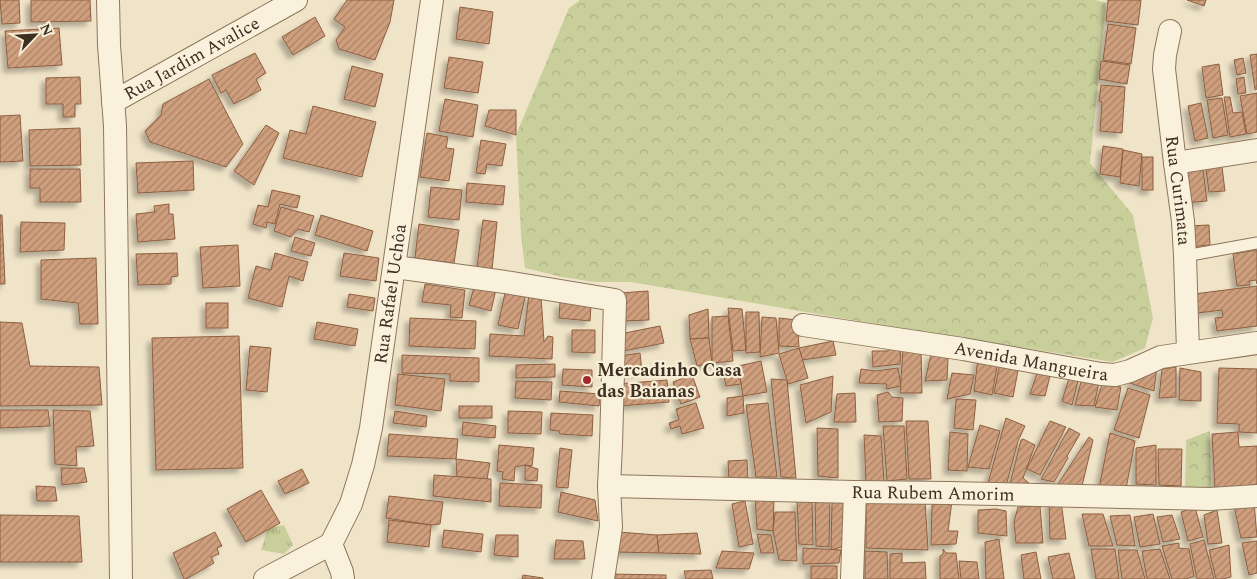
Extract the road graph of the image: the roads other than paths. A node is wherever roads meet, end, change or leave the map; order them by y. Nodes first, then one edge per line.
1 (108, 0) edge
2 (296, 0) edge
3 (432, 0) edge
4 (1170, 31) dead end
5 (113, 102) junction
6 (1257, 150) edge
7 (1175, 163) junction
8 (1257, 243) edge
9 (1185, 256) junction
10 (395, 267) junction
11 (803, 325) dead end
12 (1257, 343) edge
13 (1188, 352) junction
14 (609, 486) junction
15 (855, 492) junction
16 (1257, 496) edge
17 (331, 544) junction
18 (121, 579) edge
19 (265, 579) edge
20 (343, 579) edge
21 (603, 579) edge
22 (852, 579) edge

1 - 5 street
2 - 5 street, Rua Jardim Avalice
3 - 10 street, Rua Rafael Uchôa
4 - 7 street, Rua Curimata
5 - 18 street
6 - 7 street
7 - 9 street, Rua Curimata
8 - 9 lane
9 - 13 street, Rua Curimata
10 - 14 street
10 - 17 street, Rua Rafael Uchôa
11 - 13 street, Avenida Mangueira
12 - 13 street, Avenida Mangueira
14 - 15 street, Rua Rubem Amorim
14 - 21 street
15 - 16 street, Rua Rubem Amorim
15 - 22 street
17 - 19 street
17 - 20 street

